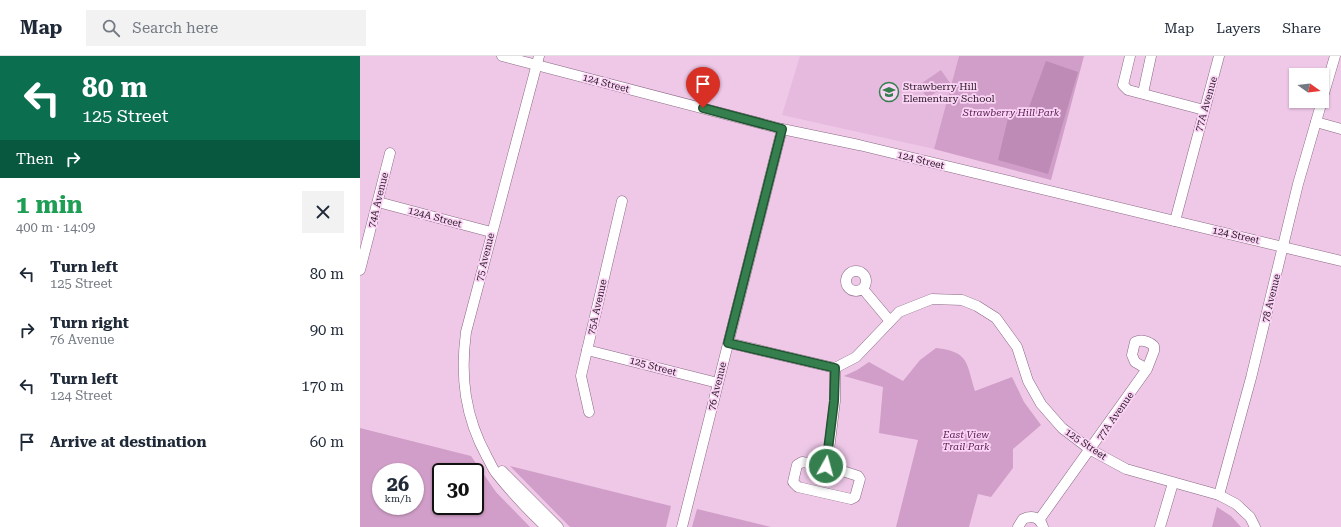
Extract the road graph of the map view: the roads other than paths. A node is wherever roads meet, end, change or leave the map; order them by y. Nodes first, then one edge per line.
1 (502, 56) edge
2 (1130, 56) edge
3 (1151, 56) edge
4 (1220, 56) edge
5 (1334, 56) edge
6 (538, 60) edge
7 (1329, 75) edge
8 (1143, 93) junction
9 (1320, 108) edge
10 (1204, 110) junction
11 (1316, 122) junction
12 (782, 129) junction
13 (1341, 129) edge
14 (390, 153) dead end
15 (378, 202) junction
16 (622, 202) dead end
17 (1175, 221) junction
18 (491, 232) junction
19 (363, 247) edge
20 (1282, 247) junction
21 (1341, 261) edge
22 (360, 270) edge
23 (863, 289) dead end
24 (889, 320) junction
25 (728, 343) junction
26 (587, 350) junction
27 (835, 368) junction
28 (1147, 369) dead end
29 (718, 384) junction
30 (589, 412) dead end
31 (1091, 450) junction
32 (488, 458) junction
33 (826, 466) junction
34 (1173, 483) junction
35 (1219, 495) junction
36 (1041, 523) edge
37 (546, 527) edge
38 (558, 527) edge
39 (682, 527) edge
40 (1018, 527) edge
41 (1160, 527) edge
42 (1255, 527) edge

1 - 6 street, 124 Street
2 - 8 street
3 - 8 street
4 - 10 street, 77A Avenue
5 - 7 street, 78 Avenue
6 - 12 street, 124 Street
6 - 18 street, 75 Avenue
8 - 10 street
9 - 11 street, 78 Avenue
10 - 17 street, 77A Avenue
11 - 13 street
11 - 20 street, 78 Avenue
12 - 17 street, 124 Street
12 - 25 street, 76 Avenue
14 - 15 street, 74A Avenue
15 - 18 street, 124A Street
15 - 19 street, 74A Avenue
16 - 26 street, 75A Avenue
17 - 20 street, 124 Street
18 - 32 street, 75 Avenue
19 - 22 street, 74A Avenue
20 - 21 street, 124 Street
20 - 35 street, 78 Avenue
23 - 24 street
24 - 27 street, 125 Street
24 - 31 street, 125 Street
25 - 27 street
25 - 29 street, 76 Avenue
26 - 29 street, 125 Street
26 - 30 street, 75A Avenue
27 - 33 street
28 - 31 street, 77A Avenue
29 - 39 street, 76 Avenue
31 - 34 street, 125 Street
31 - 36 street, 77A Avenue
32 - 37 street, 75 Avenue
32 - 38 street, 75 Avenue
33 - 33 street
34 - 35 street, 125 Street
34 - 41 street
35 - 42 street, 125 Street
36 - 40 street, 77A Avenue

